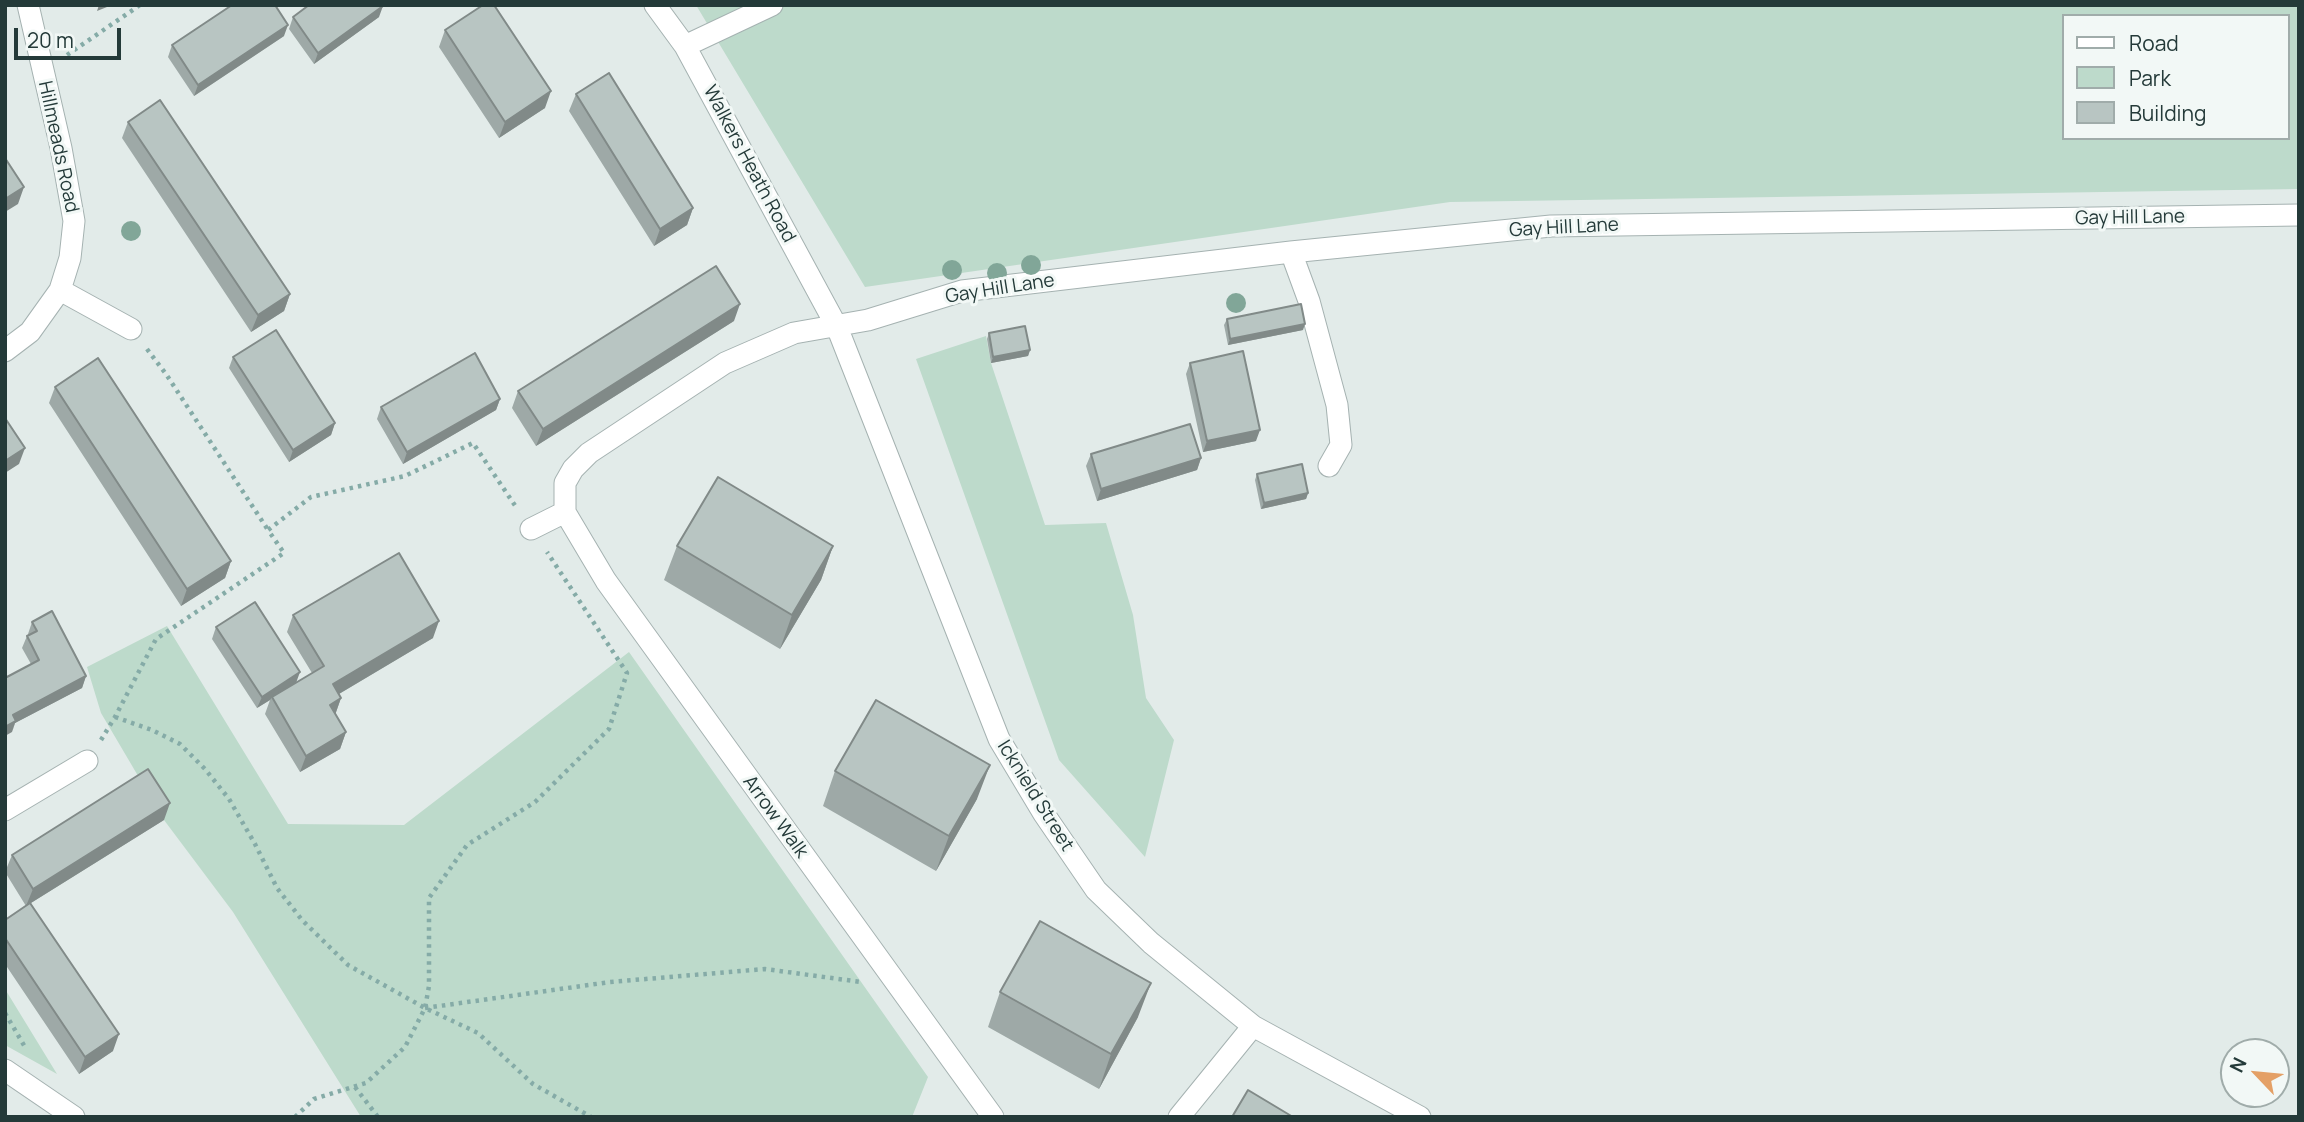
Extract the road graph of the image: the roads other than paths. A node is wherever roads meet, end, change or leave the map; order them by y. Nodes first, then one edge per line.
1 (28, 5) edge
2 (655, 5) edge
3 (772, 5) edge
4 (685, 46) junction
5 (2299, 215) edge
6 (1291, 252) junction
7 (60, 290) junction
8 (837, 327) junction
9 (131, 329) road end
10 (5, 351) edge
11 (1328, 466) dead end
12 (565, 512) junction
13 (531, 529) road end
14 (87, 761) road end
15 (5, 810) edge
16 (1252, 1026) junction
17 (5, 1070) edge
18 (74, 1117) edge
19 (993, 1117) edge
20 (1179, 1117) edge
21 (1420, 1117) edge

1 - 7 street, Hillmeads Road
2 - 4 street, Walkers Heath Road
3 - 4 street
4 - 8 street, Walkers Heath Road
5 - 6 street, Gay Hill Lane
6 - 8 street, Gay Hill Lane
6 - 11 street
7 - 9 street
7 - 10 street, Hillmeads Road
8 - 12 street
8 - 16 street, Icknield Street
12 - 13 street
12 - 19 street, Arrow Walk
14 - 15 street
16 - 20 street
16 - 21 street, Icknield Street
17 - 18 street

